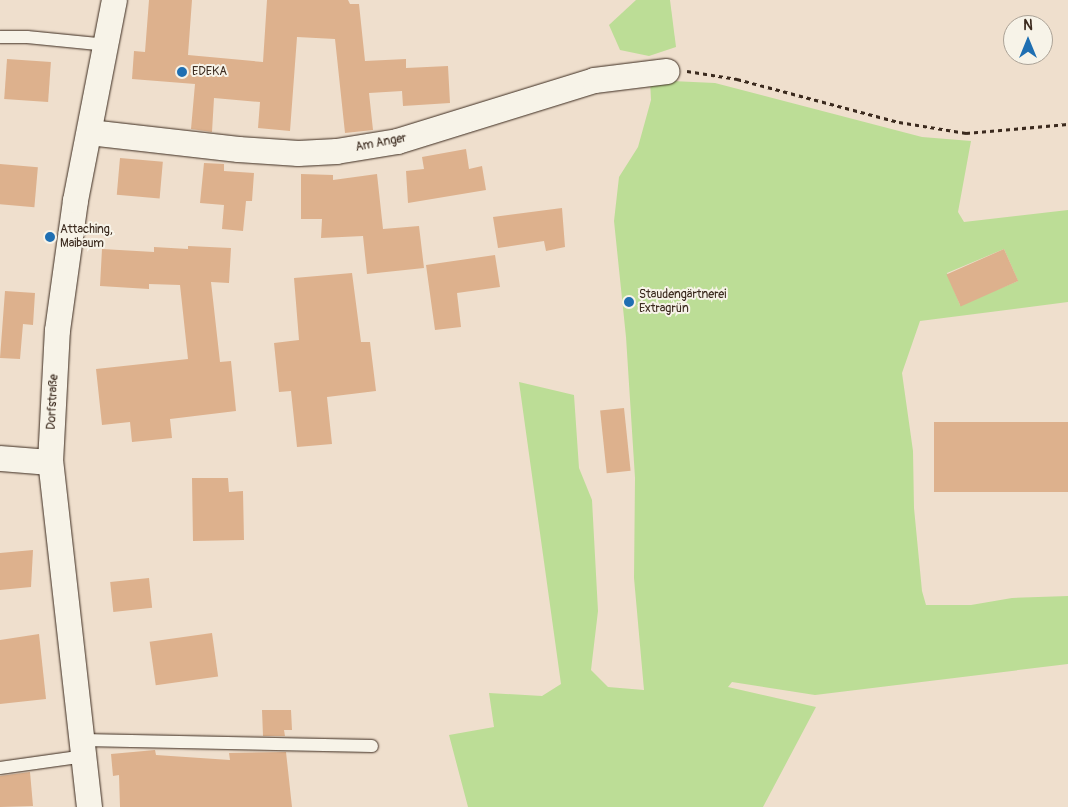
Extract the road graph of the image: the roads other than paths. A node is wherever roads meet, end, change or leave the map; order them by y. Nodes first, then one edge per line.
1 (114, 0) edge
2 (0, 37) edge
3 (108, 46) junction
4 (666, 71) road end
5 (89, 132) junction
6 (0, 458) edge
7 (50, 462) junction
8 (372, 746) dead end
9 (84, 748) junction
10 (0, 768) edge
11 (89, 807) edge

1 - 3 street, Dorfstraße
2 - 3 lane
3 - 5 street, Dorfstraße
4 - 5 street, Am Anger
5 - 7 street, Dorfstraße
6 - 7 street
7 - 9 street, Dorfstraße
8 - 9 lane
9 - 10 lane
9 - 11 street, Dorfstraße

